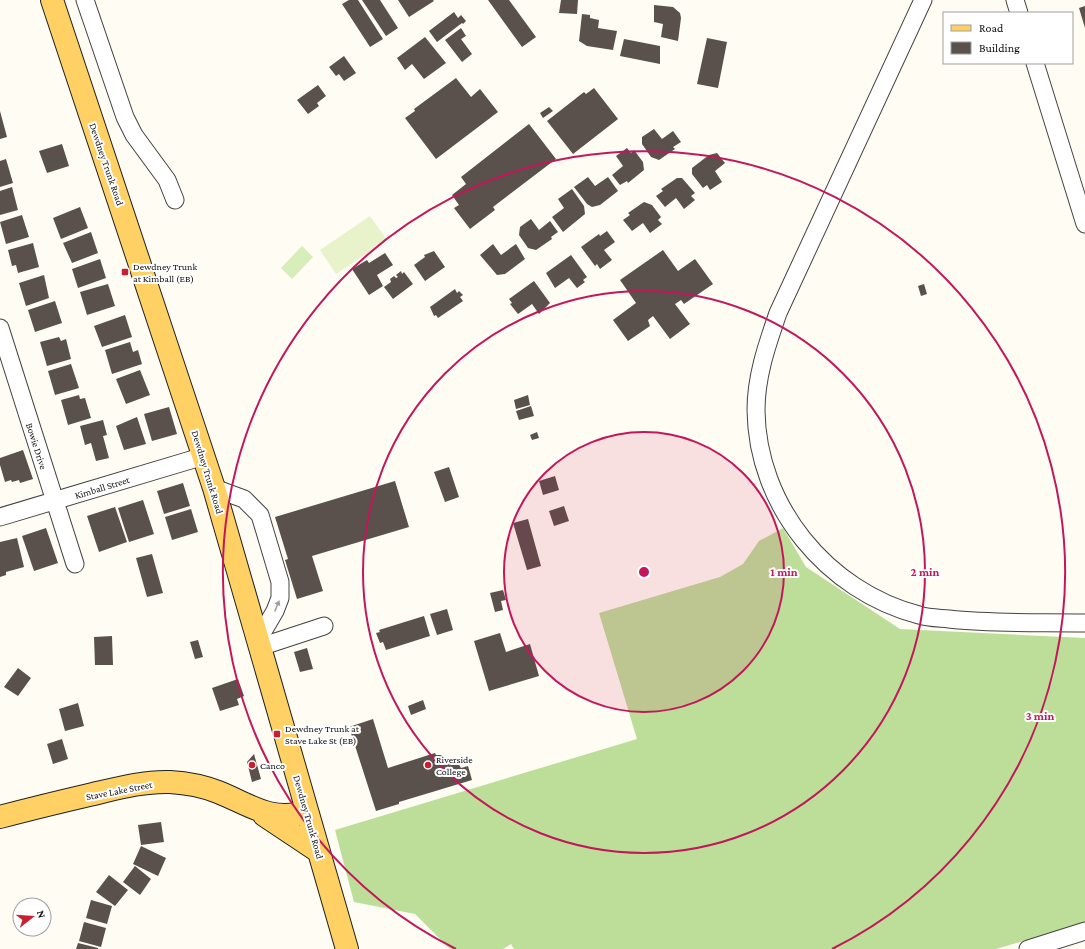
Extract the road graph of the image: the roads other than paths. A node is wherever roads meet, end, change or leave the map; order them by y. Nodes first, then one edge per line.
1 (52, 0) edge
2 (85, 0) edge
3 (924, 0) edge
4 (1015, 0) edge
5 (1019, 12) edge
6 (1035, 64) edge
7 (175, 200) dead end
8 (1085, 224) edge
9 (0, 328) edge
10 (204, 456) junction
11 (214, 488) junction
12 (55, 501) junction
13 (0, 517) edge
14 (75, 564) dead end
15 (1085, 623) edge
16 (324, 626) dead end
17 (259, 643) junction
18 (258, 811) junction
19 (307, 812) junction
20 (0, 816) edge
21 (318, 851) junction
22 (1085, 931) edge
23 (1059, 944) edge
24 (346, 949) edge
25 (1028, 949) edge

1 - 10 main road, Dewdney Trunk Road
2 - 7 street
3 - 15 street
4 - 5 street
6 - 8 street
9 - 12 street, Bowie Drive
10 - 11 main road, Dewdney Trunk Road
10 - 12 street, Kimball Street
11 - 17 main road, Dewdney Trunk Road
17 -> 11 street
12 - 13 street, Kimball Street
12 - 14 street, Bowie Drive
16 - 17 street
17 - 19 main road, Dewdney Trunk Road
18 - 19 main road, Stave Lake Street
18 - 20 main road, Stave Lake Street
18 - 21 main road
19 - 21 main road, Dewdney Trunk Road
21 - 24 main road, Dewdney Trunk Road
22 - 23 street
23 - 25 street

